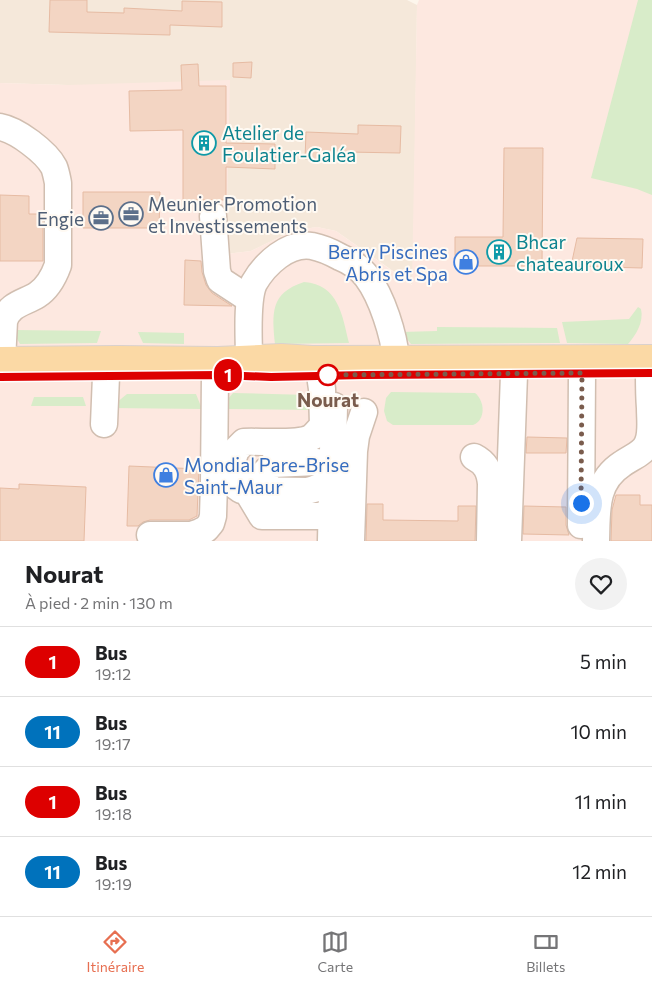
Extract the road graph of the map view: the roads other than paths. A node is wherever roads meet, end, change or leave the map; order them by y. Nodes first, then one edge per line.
1 (0, 127) edge
2 (213, 216) dead end
3 (249, 299) junction
4 (2, 317) edge
5 (249, 359) junction
6 (396, 360) junction
7 (651, 361) edge
8 (1, 366) edge
9 (582, 373) junction
10 (514, 374) junction
11 (215, 375) junction
12 (327, 375) junction
13 (106, 376) junction
14 (364, 412) dead end
15 (104, 424) dead end
16 (474, 457) dead end
17 (307, 462) junction
18 (275, 500) junction
19 (333, 508) junction
20 (150, 535) dead end
21 (331, 541) edge
22 (351, 541) edge
23 (490, 541) edge
24 (508, 541) edge
25 (581, 541) edge
26 (596, 541) edge

1 - 4 lane
2 - 3 lane
3 - 5 lane
3 - 6 lane
4 - 8 lane
5 - 6 main road
5 - 8 main road
6 - 7 main road
7 - 9 main road
7 - 26 lane
8 - 13 main road
9 - 10 main road
9 - 25 lane
10 - 12 main road
10 - 24 lane
11 - 12 main road
11 - 13 main road
11 - 20 lane
12 - 17 lane
12 - 18 lane
13 - 15 lane
14 - 22 lane
16 - 23 lane
17 - 18 lane
17 - 18 lane
17 - 19 lane
18 - 19 lane
19 - 21 lane

